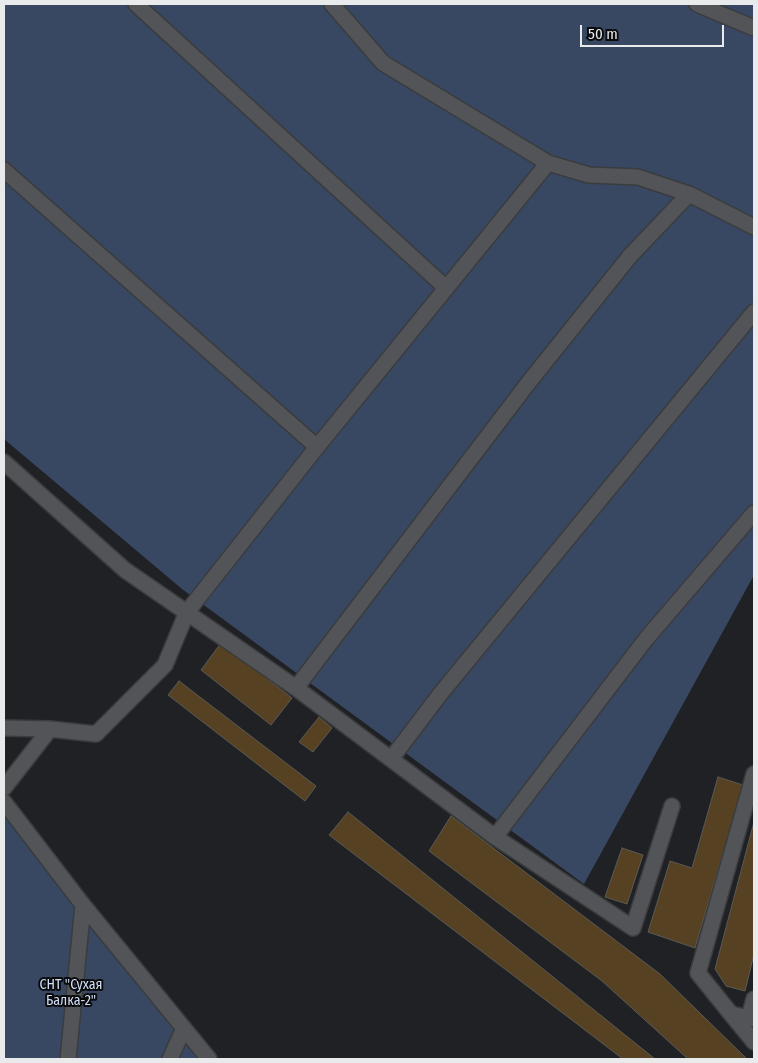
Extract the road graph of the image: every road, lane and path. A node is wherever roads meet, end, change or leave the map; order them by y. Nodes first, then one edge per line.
1 (136, 4) edge
2 (332, 4) edge
3 (697, 4) edge
4 (754, 28) edge
5 (548, 163) junction
6 (4, 170) edge
7 (689, 194) junction
8 (754, 227) edge
9 (446, 288) junction
10 (754, 312) edge
11 (317, 447) junction
12 (4, 462) edge
13 (754, 513) edge
14 (187, 612) junction
15 (296, 688) junction
16 (4, 728) edge
17 (50, 729) junction
18 (391, 759) junction
19 (754, 774) edge
20 (4, 788) edge
21 (4, 802) edge
22 (672, 806) dead end
23 (495, 836) junction
24 (83, 905) junction
25 (754, 999) edge
26 (731, 1014) junction
27 (752, 1018) edge
28 (184, 1028) junction
29 (754, 1042) edge
30 (68, 1059) edge
31 (170, 1059) edge
32 (209, 1059) edge

1 - 9 lane
2 - 5 lane
3 - 4 lane
5 - 7 lane
5 - 9 lane
6 - 11 lane
7 - 8 lane
7 - 15 lane
9 - 11 lane
10 - 18 lane
11 - 14 lane
12 - 14 lane
13 - 23 lane
14 - 15 lane
14 - 17 lane
15 - 18 lane
16 - 17 lane
17 - 20 lane
18 - 23 lane
19 - 26 lane
21 - 24 lane
22 - 23 lane
24 - 28 lane
24 - 30 lane
25 - 27 lane
26 - 27 lane
26 - 29 lane
28 - 31 lane
28 - 32 lane

